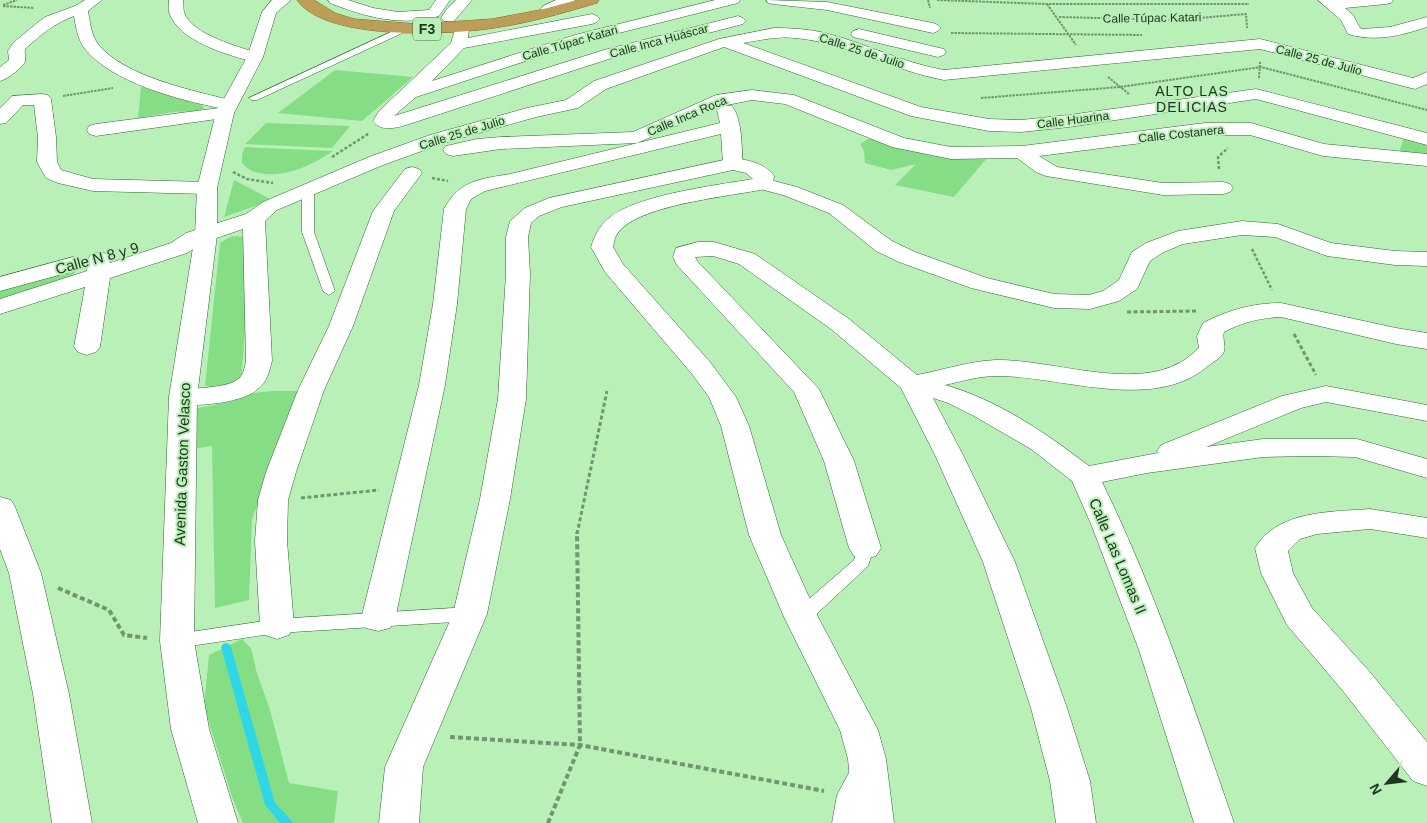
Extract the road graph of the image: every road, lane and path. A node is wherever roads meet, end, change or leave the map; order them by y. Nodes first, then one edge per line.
1 (16, 0) edge
2 (95, 0) edge
3 (176, 0) edge
4 (304, 0) edge
5 (335, 0) edge
6 (446, 0) edge
7 (465, 0) edge
8 (568, 0) edge
9 (592, 0) edge
10 (733, 0) edge
11 (773, 0) edge
12 (937, 0) edge
13 (1386, 0) edge
14 (280, 1) edge
15 (1329, 2) edge
16 (1249, 4) dead end
17 (3, 6) dead end
18 (651, 6) dead end
19 (80, 9) junction
20 (553, 11) junction
21 (1059, 17) dead end
22 (1427, 22) edge
23 (406, 28) junction
24 (456, 30) junction
25 (939, 31) joint
26 (1148, 36) dead end
27 (725, 42) junction
28 (1260, 44) junction
29 (938, 52) dead end
30 (255, 57) junction
31 (0, 76) edge
32 (1427, 77) edge
33 (152, 83) junction
34 (410, 93) junction
35 (1256, 94) junction
36 (254, 98) dead end
37 (42, 99) junction
38 (722, 99) junction
39 (226, 109) junction
40 (0, 118) edge
41 (989, 125) junction
42 (730, 126) junction
43 (96, 130) dead end
44 (880, 134) junction
45 (1427, 139) edge
46 (1022, 152) junction
47 (434, 154) dead end
48 (1427, 160) edge
49 (733, 164) junction
50 (412, 173) dead end
51 (210, 175) junction
52 (763, 184) junction
53 (308, 188) junction
54 (1223, 188) dead end
55 (254, 219) junction
56 (1242, 228) junction
57 (200, 236) junction
58 (1427, 259) edge
59 (99, 266) junction
60 (0, 284) edge
61 (330, 292) dead end
62 (0, 307) edge
63 (1281, 310) junction
64 (1121, 312) dead end
65 (1230, 318) junction
66 (1427, 341) edge
67 (87, 346) dead end
68 (912, 384) junction
69 (607, 391) dead end
70 (1326, 394) junction
71 (183, 398) junction
72 (1427, 413) edge
73 (1147, 464) junction
74 (1427, 469) edge
75 (1084, 476) junction
76 (409, 488) junction
77 (273, 500) junction
78 (0, 508) edge
79 (1427, 528) edge
80 (865, 548) joint
81 (25, 573) junction
82 (470, 614) junction
83 (801, 617) junction
84 (378, 619) junction
85 (277, 626) junction
86 (177, 641) junction
87 (417, 735) junction
88 (580, 745) junction
89 (867, 759) junction
90 (1427, 770) edge
91 (848, 795) junction
92 (72, 823) edge
93 (218, 823) edge
94 (400, 823) edge
95 (548, 823) edge
96 (843, 823) edge
97 (874, 823) edge
98 (1076, 823) edge
99 (1214, 823) edge

1 - 17 path
2 - 19 street
3 - 30 street
4 - 23 highway, F3
5 - 6 street
7 - 24 street
8 - 20 street
9 - 20 highway, F3
10 - 34 street, Calle Túpac Katari
11 - 25 street
12 - 16 path
13 - 15 street
14 - 30 street, Avenida Gaston Velasco
15 - 22 street
18 - 24 street
19 - 31 street
19 - 33 street
20 - 24 highway, F3
21 - 28 path, Calle Túpac Katari
23 - 24 highway, F3
23 - 36 lane
24 - 34 street
25 - 26 path
27 - 28 street, Calle 25 de Julio
27 - 41 street, Calle Huarina
27 - 53 street, Calle 25 de Julio
28 - 32 street, Calle 25 de Julio
28 - 35 path
29 - 34 street, Calle Inca Huáscar
30 - 39 street, Avenida Gaston Velasco
33 - 37 path
33 - 39 street
35 - 41 street, Calle Huarina
35 - 45 street, Calle Huarina
37 - 40 street
37 - 51 street
38 - 42 street
38 - 44 street, Calle Inca Roca
38 - 47 street, Calle Inca Roca
39 - 43 street
39 - 51 street, Avenida Gaston Velasco
41 - 44 street
42 - 49 street
42 - 76 street
44 - 46 street, Calle Inca Roca
46 - 48 street, Calle Costanera
46 - 54 street
49 - 52 street
49 - 82 street
50 - 77 street
51 - 53 path
51 - 57 street, Avenida Gaston Velasco
52 - 56 street
52 - 83 street
53 - 55 street, Calle 25 de Julio
53 - 61 lane
55 - 57 street, Calle 25 de Julio
55 - 71 street
56 - 58 street
56 - 63 path
57 - 59 street, Calle 25 de Julio
57 - 71 street, Avenida Gaston Velasco
59 - 60 street, Calle N 8 y 9
59 - 62 street
59 - 67 street
63 - 65 street
63 - 66 street
63 - 70 path
64 - 65 path
65 - 68 street
68 - 75 street, Calle Las Lomas II
68 - 80 street
68 - 98 street
69 - 88 path
70 - 72 street
70 - 73 street
71 - 86 street, Avenida Gaston Velasco
73 - 74 street
73 - 75 street
75 - 99 street, Calle Las Lomas II
76 - 77 path
76 - 84 street
77 - 85 street
78 - 81 street
79 - 90 street
80 - 83 lane
81 - 86 path
81 - 92 street
82 - 84 lane
82 - 87 street
83 - 89 street
84 - 85 lane
85 - 86 lane
86 - 93 street, Avenida Gaston Velasco
87 - 88 path
87 - 94 street
88 - 91 path
88 - 95 path
89 - 91 lane
89 - 97 street
91 - 96 lane

